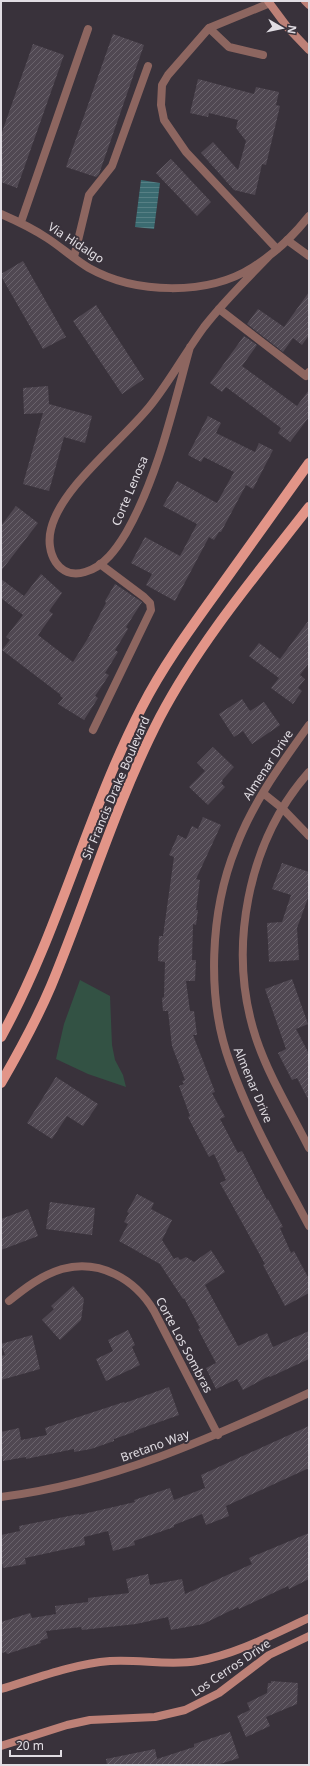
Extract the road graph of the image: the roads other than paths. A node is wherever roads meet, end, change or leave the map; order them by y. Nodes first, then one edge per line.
1 (306, 1) edge
2 (269, 2) edge
3 (309, 5) edge
4 (209, 28) junction
5 (88, 30) dead end
6 (309, 50) edge
7 (263, 55) dead end
8 (148, 66) dead end
9 (1, 214) edge
10 (309, 216) edge
11 (21, 222) junction
12 (287, 240) junction
13 (277, 248) junction
14 (270, 254) junction
15 (309, 256) edge
16 (74, 257) junction
17 (219, 309) junction
18 (190, 346) junction
19 (309, 372) edge
20 (309, 463) edge
21 (309, 507) edge
22 (100, 564) junction
23 (309, 725) edge
24 (93, 730) dead end
25 (309, 772) edge
26 (263, 793) junction
27 (283, 809) junction
28 (309, 836) edge
29 (1, 1037) edge
30 (1, 1082) edge
31 (309, 1148) edge
32 (309, 1226) edge
33 (10, 1301) dead end
34 (309, 1393) edge
35 (218, 1434) junction
36 (1, 1497) edge
37 (309, 1618) edge
38 (309, 1636) edge
39 (1, 1689) edge
40 (1, 1746) edge

1 - 3 street
2 - 4 street
2 - 6 street
4 - 7 street
4 - 13 street
5 - 11 street
8 - 16 street
9 - 11 street, Via Hidalgo
10 - 12 street, Via Hidalgo
11 - 16 street, Via Hidalgo
12 - 13 street, Via Hidalgo
12 - 15 street
13 - 14 street, Via Hidalgo
14 - 16 street, Via Hidalgo
14 - 17 street, Corte Lenosa
17 - 18 street, Corte Lenosa
17 - 19 street
18 - 22 street, Corte Lenosa
18 - 22 street, Corte Lenosa
20 - 29 main road, Sir Francis Drake Boulevard
21 - 30 main road, Sir Francis Drake Boulevard
22 - 24 street
23 - 26 street, Almenar Drive
25 - 27 street, Almenar Drive
26 - 27 street
26 - 32 street, Almenar Drive
27 - 28 street
27 - 31 street, Almenar Drive
33 - 35 street, Corte Los Sombras
34 - 35 street, Bretano Way
35 - 36 street, Bretano Way
37 - 39 street, Los Cerros Drive
38 - 40 street, Los Cerros Drive

